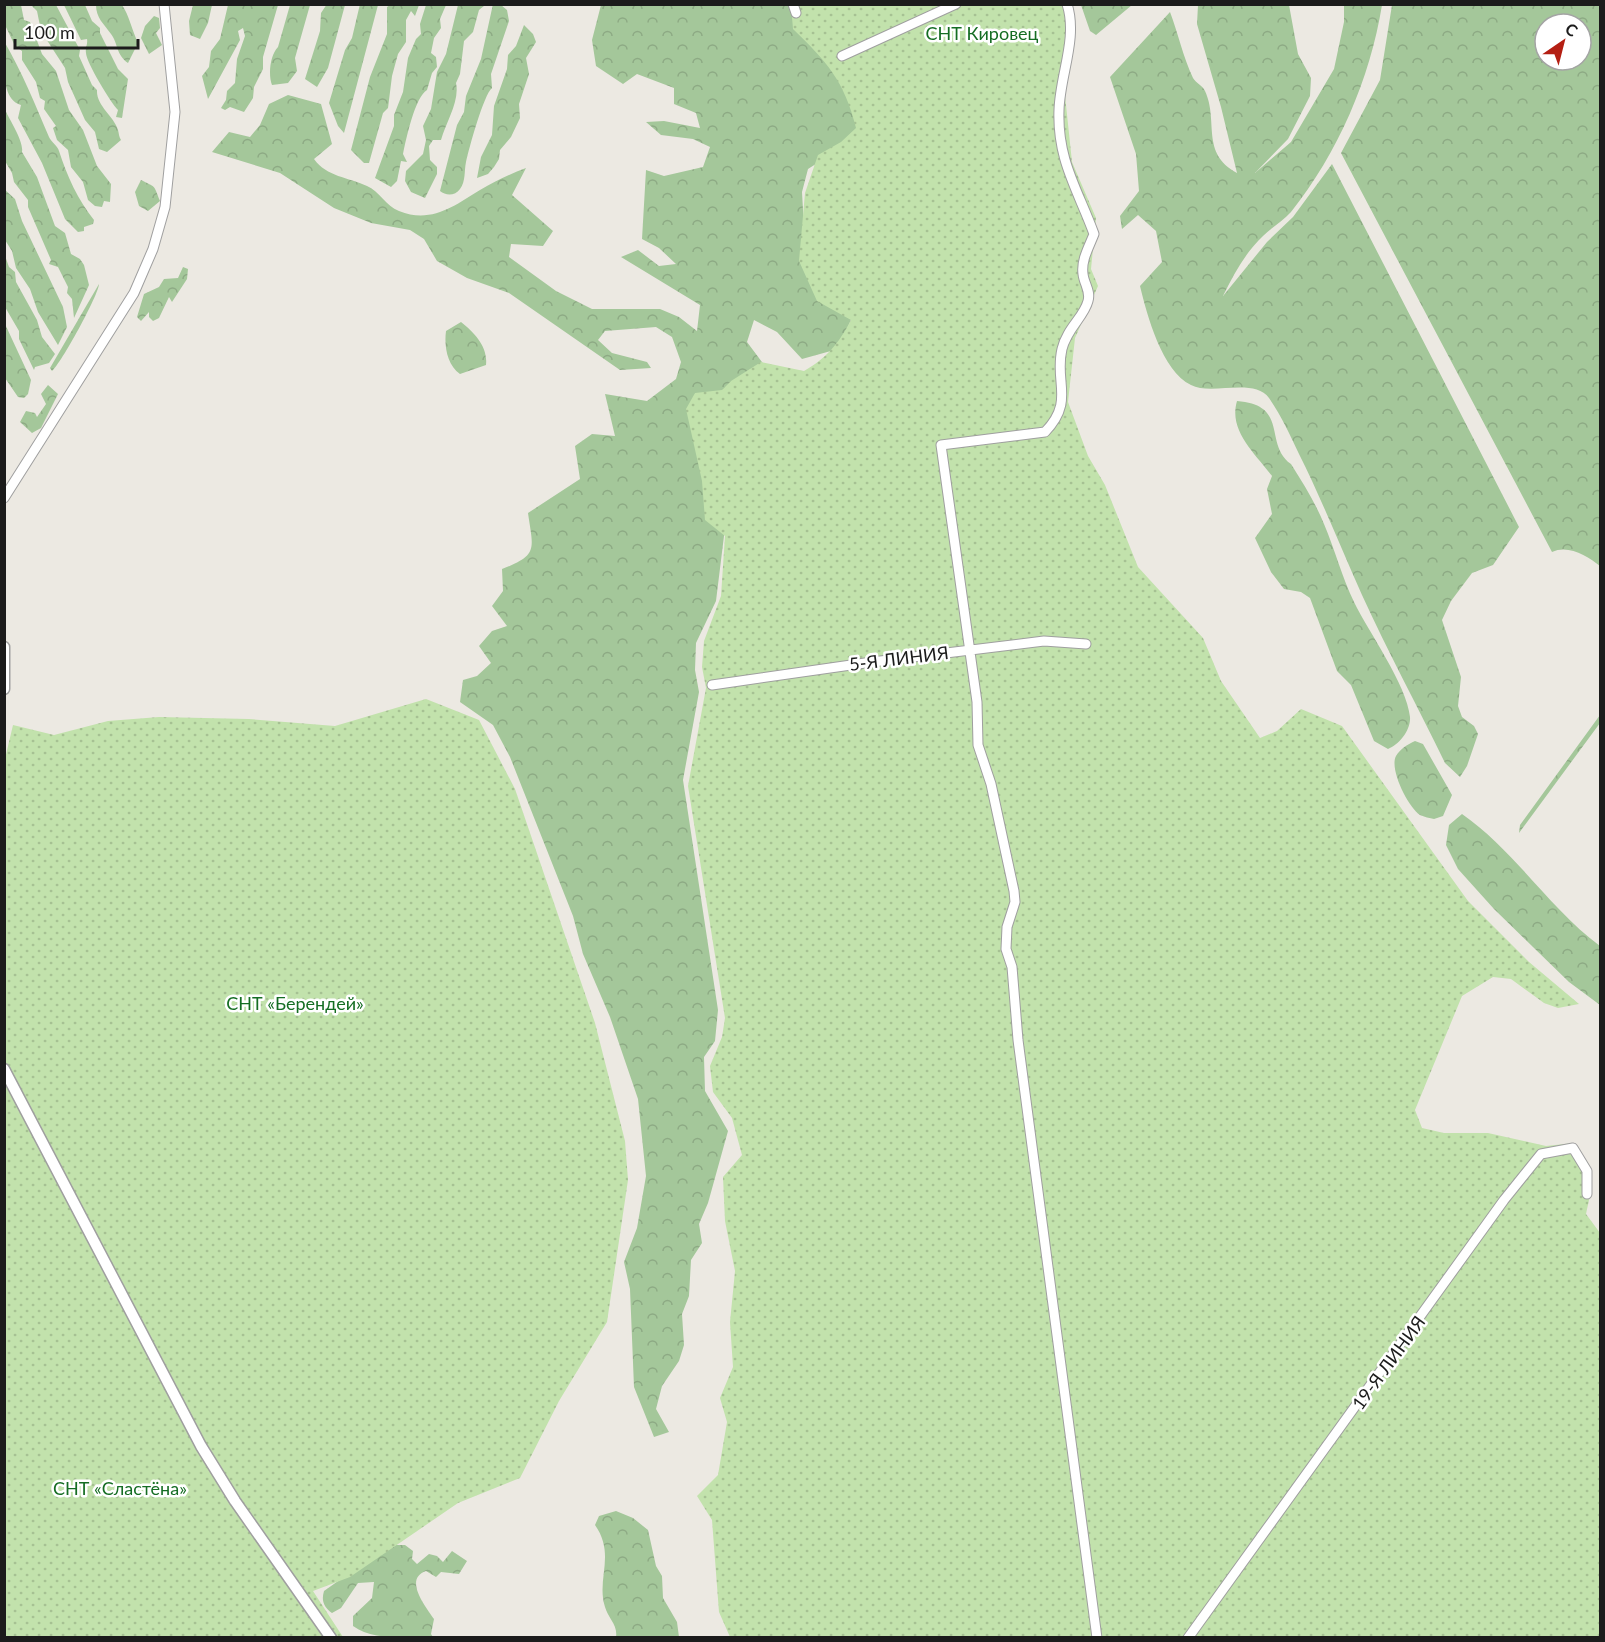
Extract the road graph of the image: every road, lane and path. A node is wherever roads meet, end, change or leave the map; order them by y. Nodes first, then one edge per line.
1 (164, 4) edge
2 (956, 4) edge
3 (1067, 4) edge
4 (842, 56) dead end
5 (4, 498) edge
6 (1086, 644) dead end
7 (4, 647) edge
8 (968, 651) junction
9 (712, 686) dead end
10 (4, 689) edge
11 (4, 1069) edge
12 (1587, 1194) dead end
13 (331, 1638) edge
14 (1097, 1638) edge
15 (1188, 1638) edge

1 - 5 street
2 - 4 street
3 - 8 street
6 - 8 street, 5-Я ЛИНИЯ
7 - 10 street
8 - 9 street, 5-Я ЛИНИЯ
8 - 14 street
11 - 13 street
12 - 15 street, 19-Я ЛИНИЯ

